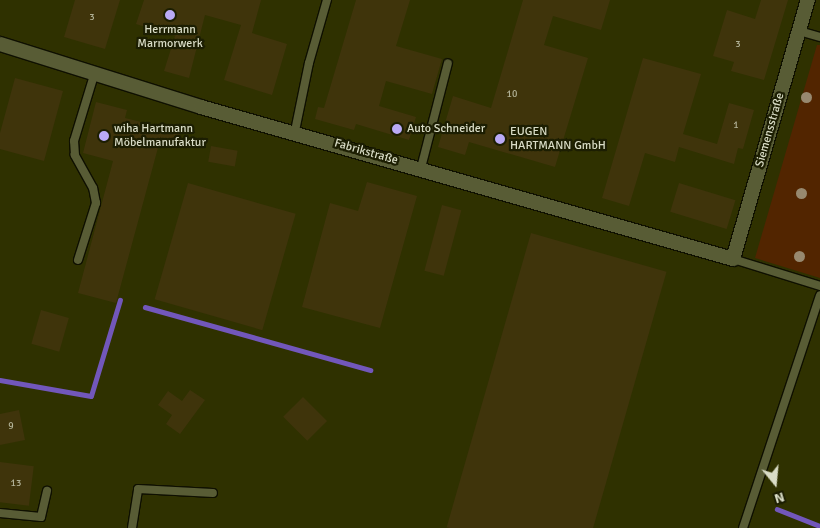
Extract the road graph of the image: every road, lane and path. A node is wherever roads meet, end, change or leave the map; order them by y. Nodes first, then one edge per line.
1 (327, 0) edge
2 (808, 0) edge
3 (799, 31) junction
4 (820, 37) edge
5 (0, 44) edge
6 (448, 63) dead end
7 (95, 72) junction
8 (295, 131) junction
9 (421, 168) junction
10 (733, 259) junction
11 (78, 260) dead end
12 (820, 286) edge
13 (820, 295) edge
14 (47, 491) dead end
15 (213, 493) dead end
16 (0, 513) edge
17 (132, 528) edge
18 (743, 528) edge

1 - 8 lane
2 - 3 street, Siemensstraße
3 - 4 lane
3 - 10 street, Siemensstraße
5 - 7 street, Fabrikstraße
6 - 9 lane
7 - 8 street, Fabrikstraße
7 - 11 lane
8 - 9 street, Fabrikstraße
9 - 10 street, Fabrikstraße
10 - 12 lane
13 - 18 lane
14 - 16 lane
15 - 17 lane

